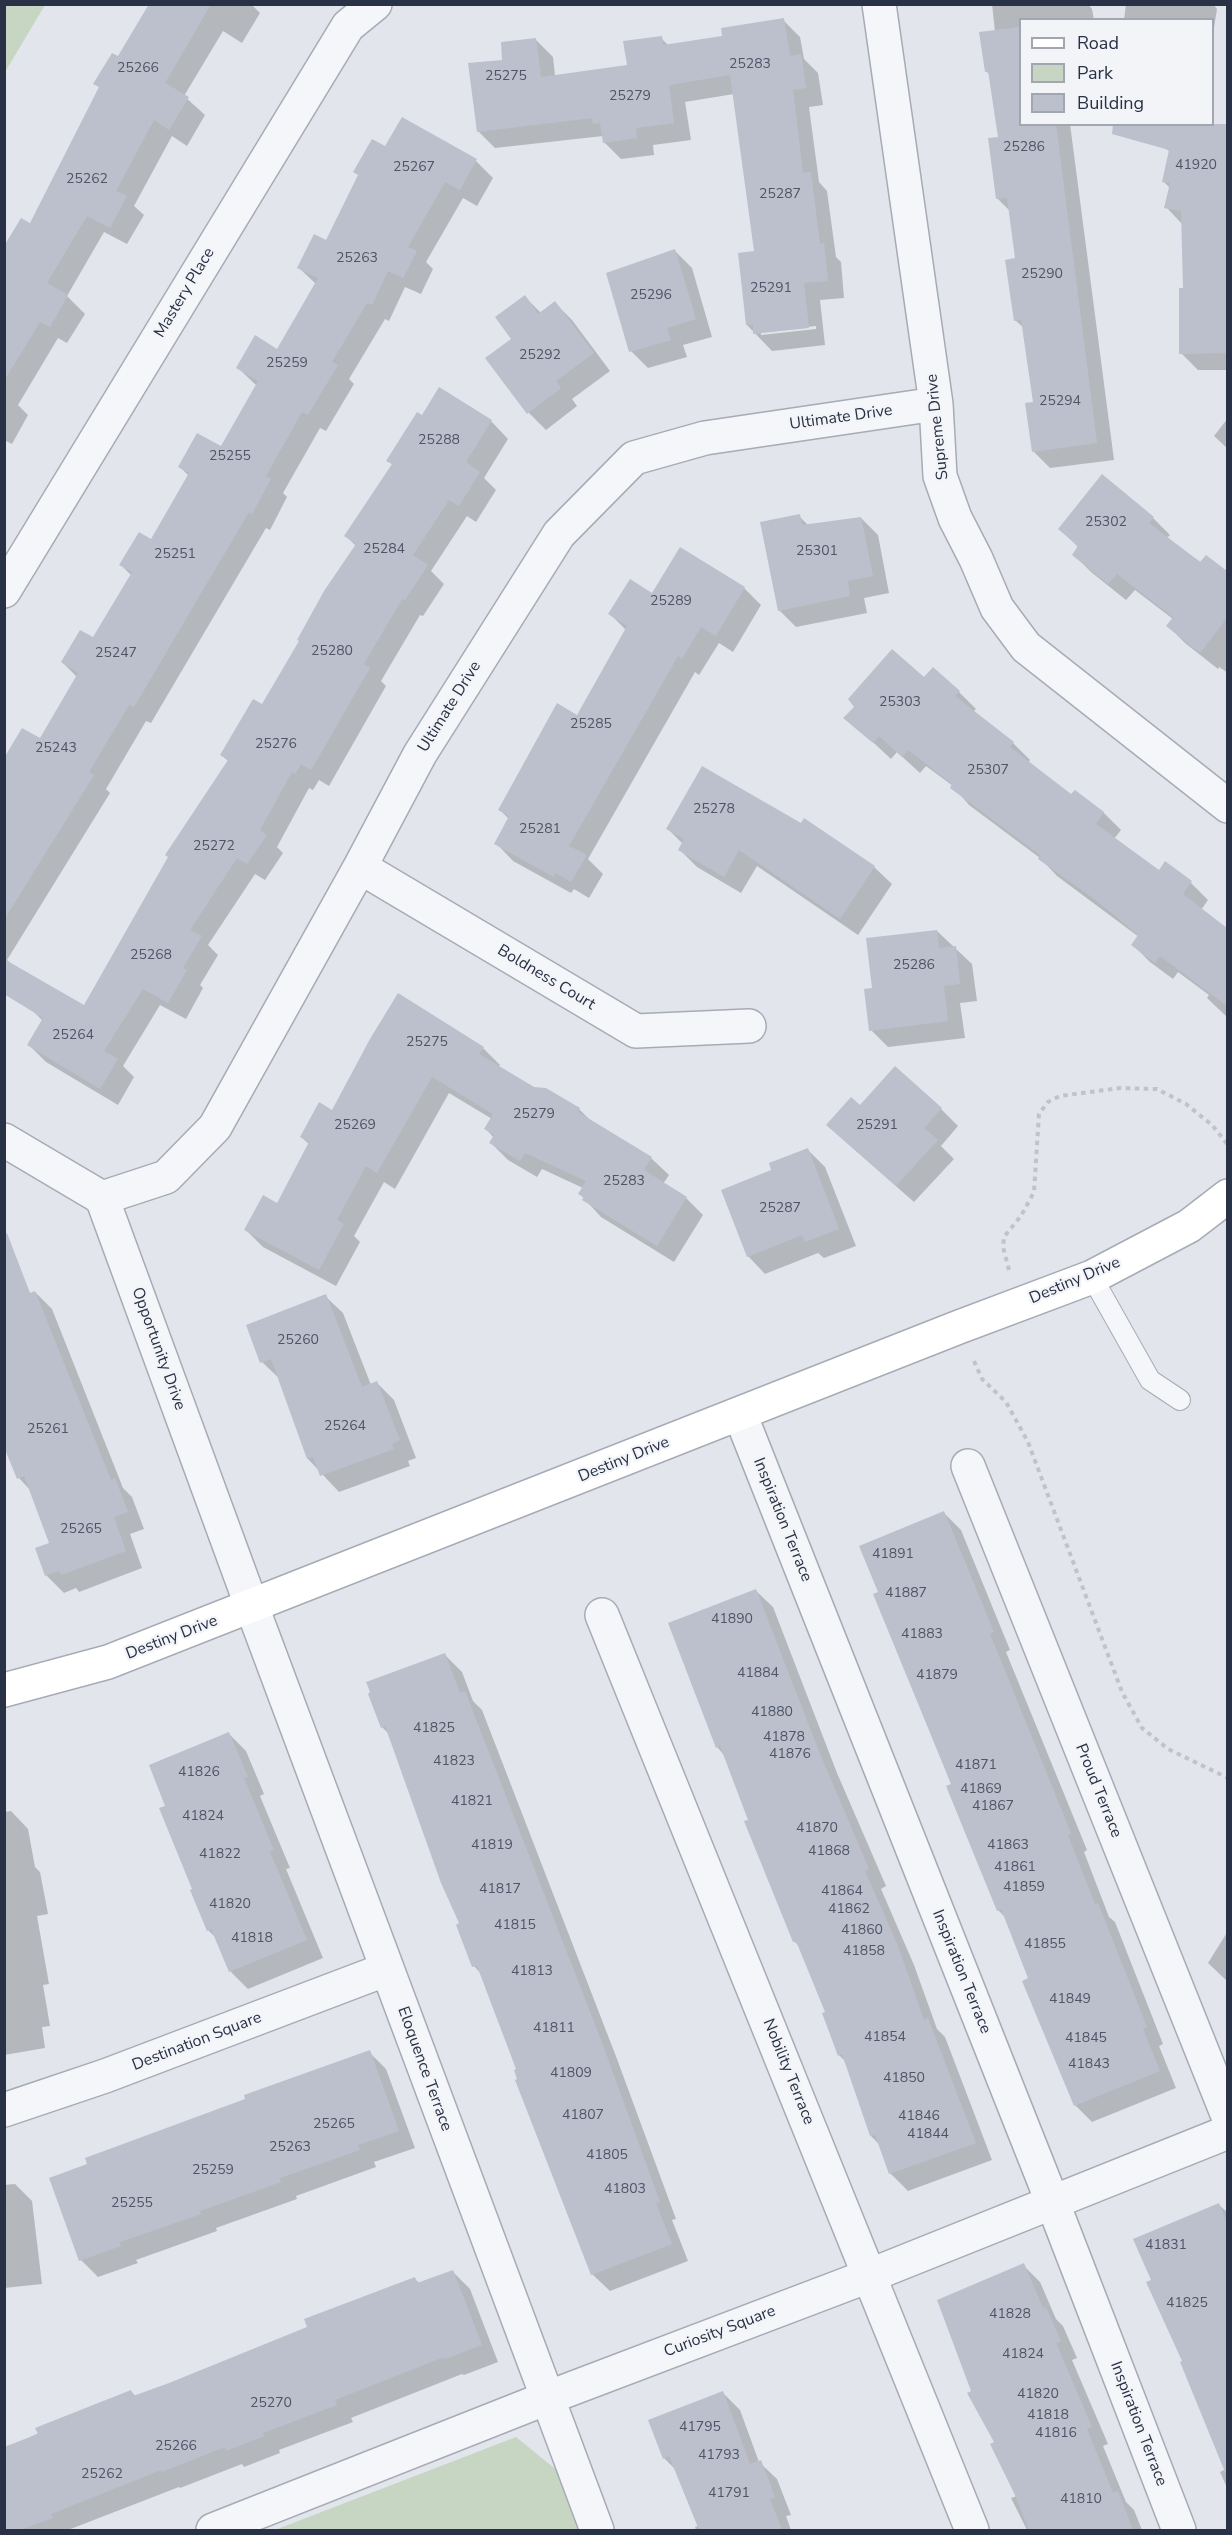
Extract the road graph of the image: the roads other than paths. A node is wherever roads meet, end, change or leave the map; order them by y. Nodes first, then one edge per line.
1 (375, 4) edge
2 (879, 4) edge
3 (936, 404) junction
4 (4, 591) edge
5 (1227, 806) edge
6 (360, 867) junction
7 (748, 1026) dead end
8 (4, 1140) edge
9 (1227, 1196) edge
10 (102, 1198) junction
11 (1092, 1277) junction
12 (1180, 1400) dead end
13 (740, 1414) junction
14 (968, 1466) dead end
15 (252, 1607) junction
16 (602, 1615) dead end
17 (4, 1690) edge
18 (387, 1969) junction
19 (4, 2110) edge
20 (1227, 2116) edge
21 (1227, 2132) edge
22 (1052, 2201) junction
23 (871, 2275) junction
24 (547, 2397) junction
25 (213, 2530) edge
26 (597, 2530) edge
27 (972, 2530) edge
28 (1179, 2530) edge

1 - 4 street, Mastery Place
2 - 3 street, Supreme Drive
3 - 5 street, Supreme Drive
3 - 6 street, Ultimate Drive
6 - 7 street, Boldness Court
6 - 10 street, Ultimate Drive
8 - 10 street
9 - 11 street, Destiny Drive
10 - 15 street, Opportunity Drive
11 - 12 lane
11 - 13 street, Destiny Drive
13 - 15 street, Destiny Drive
13 - 22 street, Inspiration Terrace
14 - 20 street, Proud Terrace
15 - 17 street, Destiny Drive
15 - 18 street, Eloquence Terrace
16 - 23 street, Nobility Terrace
18 - 19 street, Destination Square
18 - 24 street, Eloquence Terrace
21 - 22 street, Curiosity Square
22 - 23 street, Curiosity Square
22 - 28 street, Inspiration Terrace
23 - 24 street, Curiosity Square
23 - 27 street, Nobility Terrace
24 - 25 street, Curiosity Square
24 - 26 street, Eloquence Terrace

